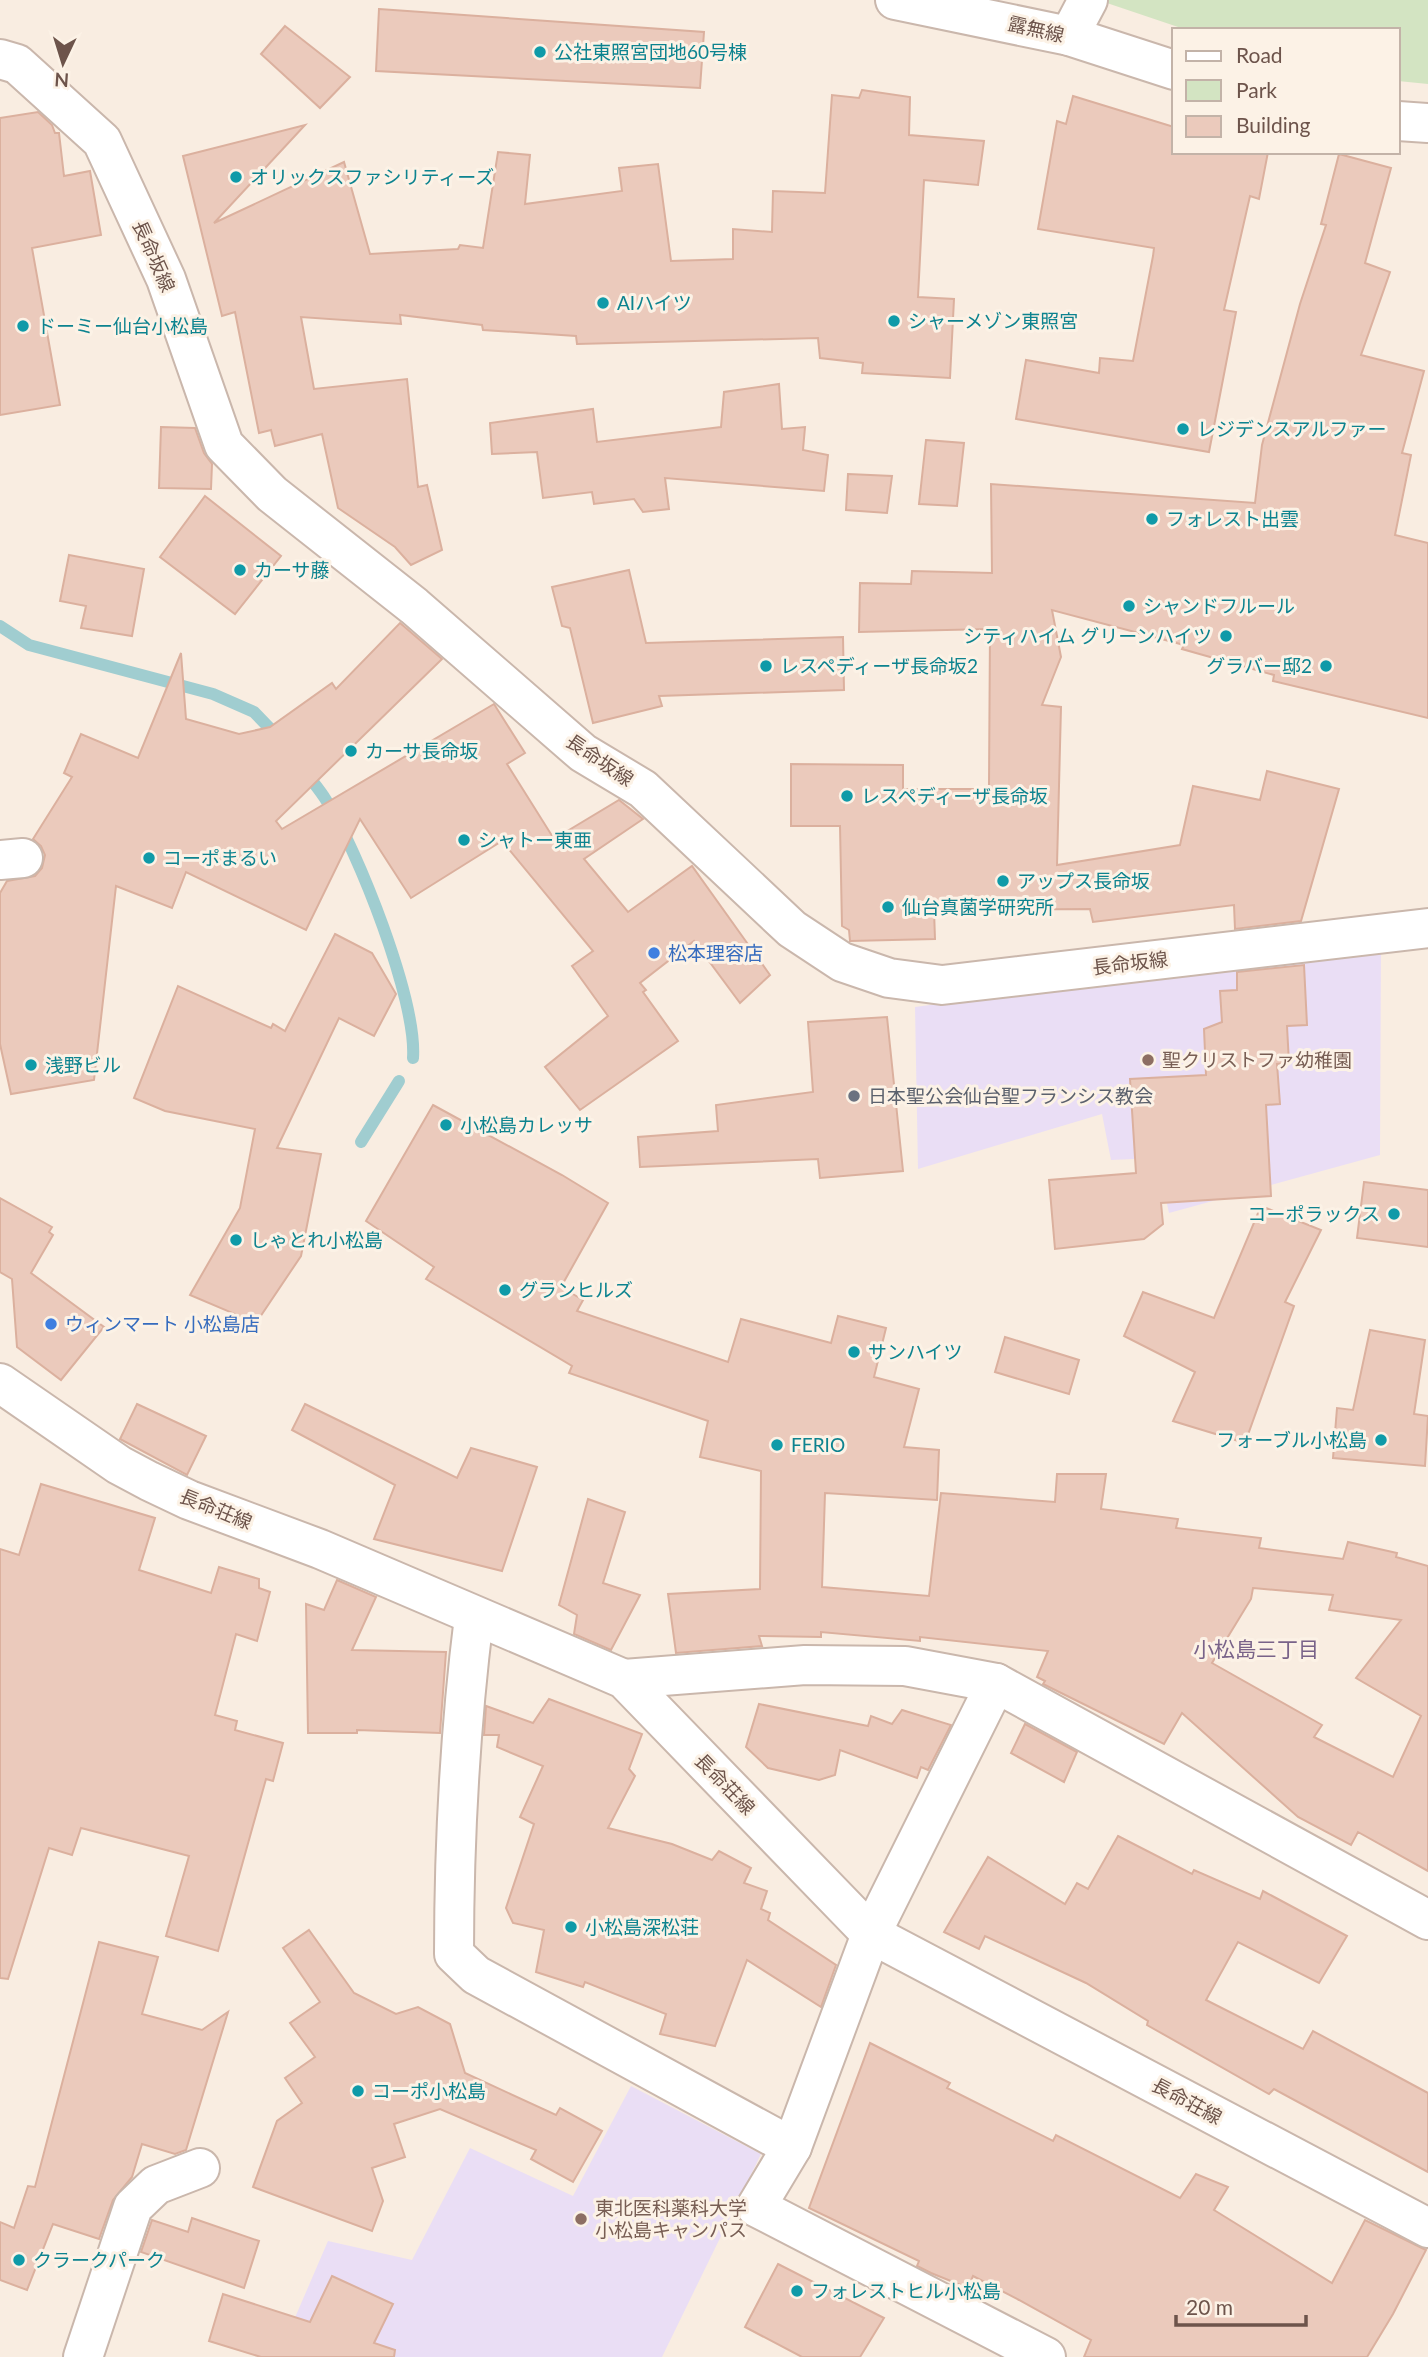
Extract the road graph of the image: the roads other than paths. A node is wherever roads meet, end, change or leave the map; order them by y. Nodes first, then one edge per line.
1 (895, 0) edge
2 (1088, 0) edge
3 (1069, 36) junction
4 (0, 59) edge
5 (1172, 69) edge
6 (1400, 121) edge
7 (1428, 123) edge
8 (1428, 928) edge
9 (0, 1383) edge
10 (474, 1617) junction
11 (624, 1679) junction
12 (996, 1683) junction
13 (1428, 1920) edge
14 (871, 1934) junction
15 (792, 2147) junction
16 (201, 2168) dead end
17 (1428, 2228) edge
18 (83, 2357) edge
19 (1046, 2357) edge

1 - 3 street, 露無線
2 - 3 street
3 - 5 street, 露無線
4 - 8 street, 長命坂線
6 - 7 street
9 - 10 street, 長命荘線
10 - 11 street, 長命荘線
10 - 15 street
11 - 12 street
11 - 14 street, 長命荘線
12 - 13 street
12 - 14 street
14 - 15 street
14 - 17 street, 長命荘線
15 - 19 street
16 - 18 street

